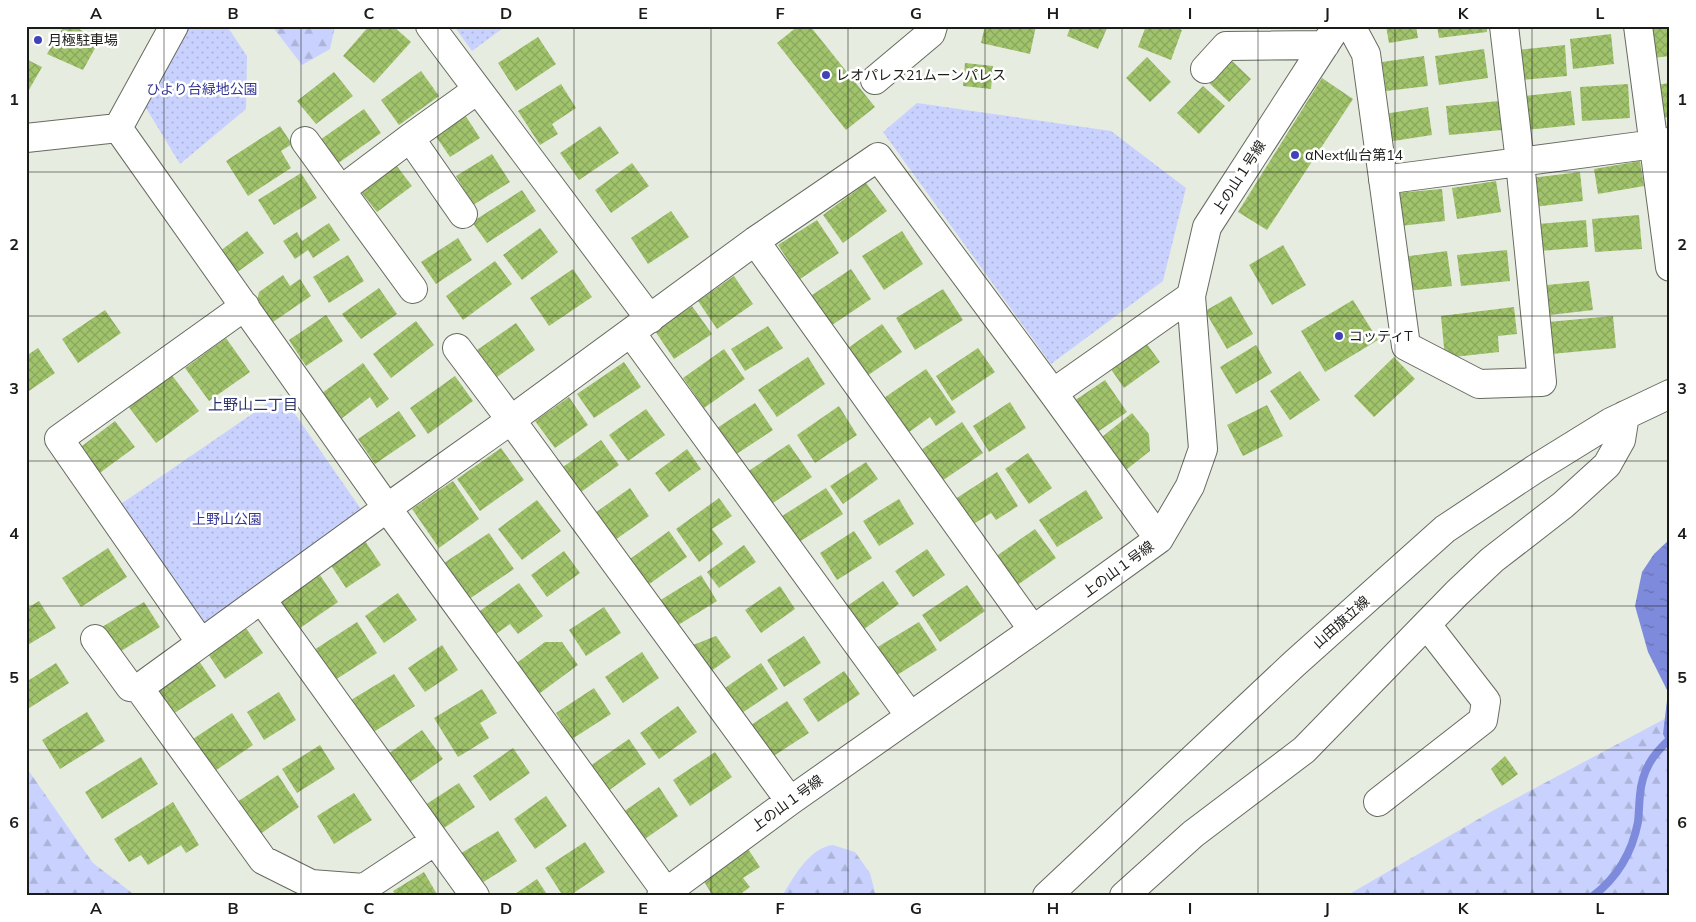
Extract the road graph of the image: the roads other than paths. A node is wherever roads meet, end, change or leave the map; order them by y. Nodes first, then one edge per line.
1 (174, 26) edge
2 (430, 26) edge
3 (932, 26) edge
4 (1351, 26) edge
5 (1504, 26) edge
6 (1638, 26) edge
7 (1331, 35) edge
8 (1205, 69) dead end
9 (875, 80) dead end
10 (477, 90) junction
11 (118, 128) junction
12 (26, 138) edge
13 (410, 138) junction
14 (305, 141) dead end
15 (1662, 143) edge
16 (1520, 162) junction
17 (1384, 180) junction
18 (341, 190) junction
19 (463, 214) dead end
20 (754, 241) junction
21 (1670, 267) edge
22 (413, 289) dead end
23 (1191, 296) junction
24 (245, 306) junction
25 (640, 326) junction
26 (457, 348) dead end
27 (1053, 393) junction
28 (1670, 394) edge
29 (1625, 415) junction
30 (511, 420) junction
31 (387, 508) junction
32 (1159, 539) junction
33 (262, 600) junction
34 (1427, 624) junction
35 (1033, 630) junction
36 (95, 639) dead end
37 (201, 643) junction
38 (139, 688) junction
39 (910, 716) junction
40 (790, 801) junction
41 (1378, 802) dead end
42 (435, 842) junction
43 (664, 894) edge
44 (475, 896) edge
45 (1047, 896) edge
46 (1124, 896) edge

1 - 11 street
2 - 10 street
3 - 9 street
4 - 17 street
5 - 16 street
6 - 15 street
7 - 8 street
7 - 23 street, 上の山１号線
10 - 13 street
10 - 25 street
11 - 12 street
11 - 24 street
13 - 18 street
13 - 19 street
14 - 18 street
15 - 16 street
15 - 21 street
16 - 17 street
16 - 17 street
18 - 22 street
20 - 25 street
20 - 27 street
20 - 35 street
23 - 27 street
23 - 32 street, 上の山１号線
24 - 31 street
24 - 37 street
25 - 30 street
25 - 39 street
26 - 30 street
27 - 32 street
28 - 29 street, 山田旗立線
29 - 34 street
29 - 45 street, 山田旗立線
30 - 31 street
30 - 40 street
31 - 33 street
31 - 43 street
32 - 35 street, 上の山１号線
33 - 37 street
33 - 42 street
34 - 41 street
34 - 46 street
35 - 39 street, 上の山１号線
36 - 38 street
37 - 38 street
38 - 42 street
39 - 40 street, 上の山１号線
40 - 43 street, 上の山１号線
42 - 44 street

